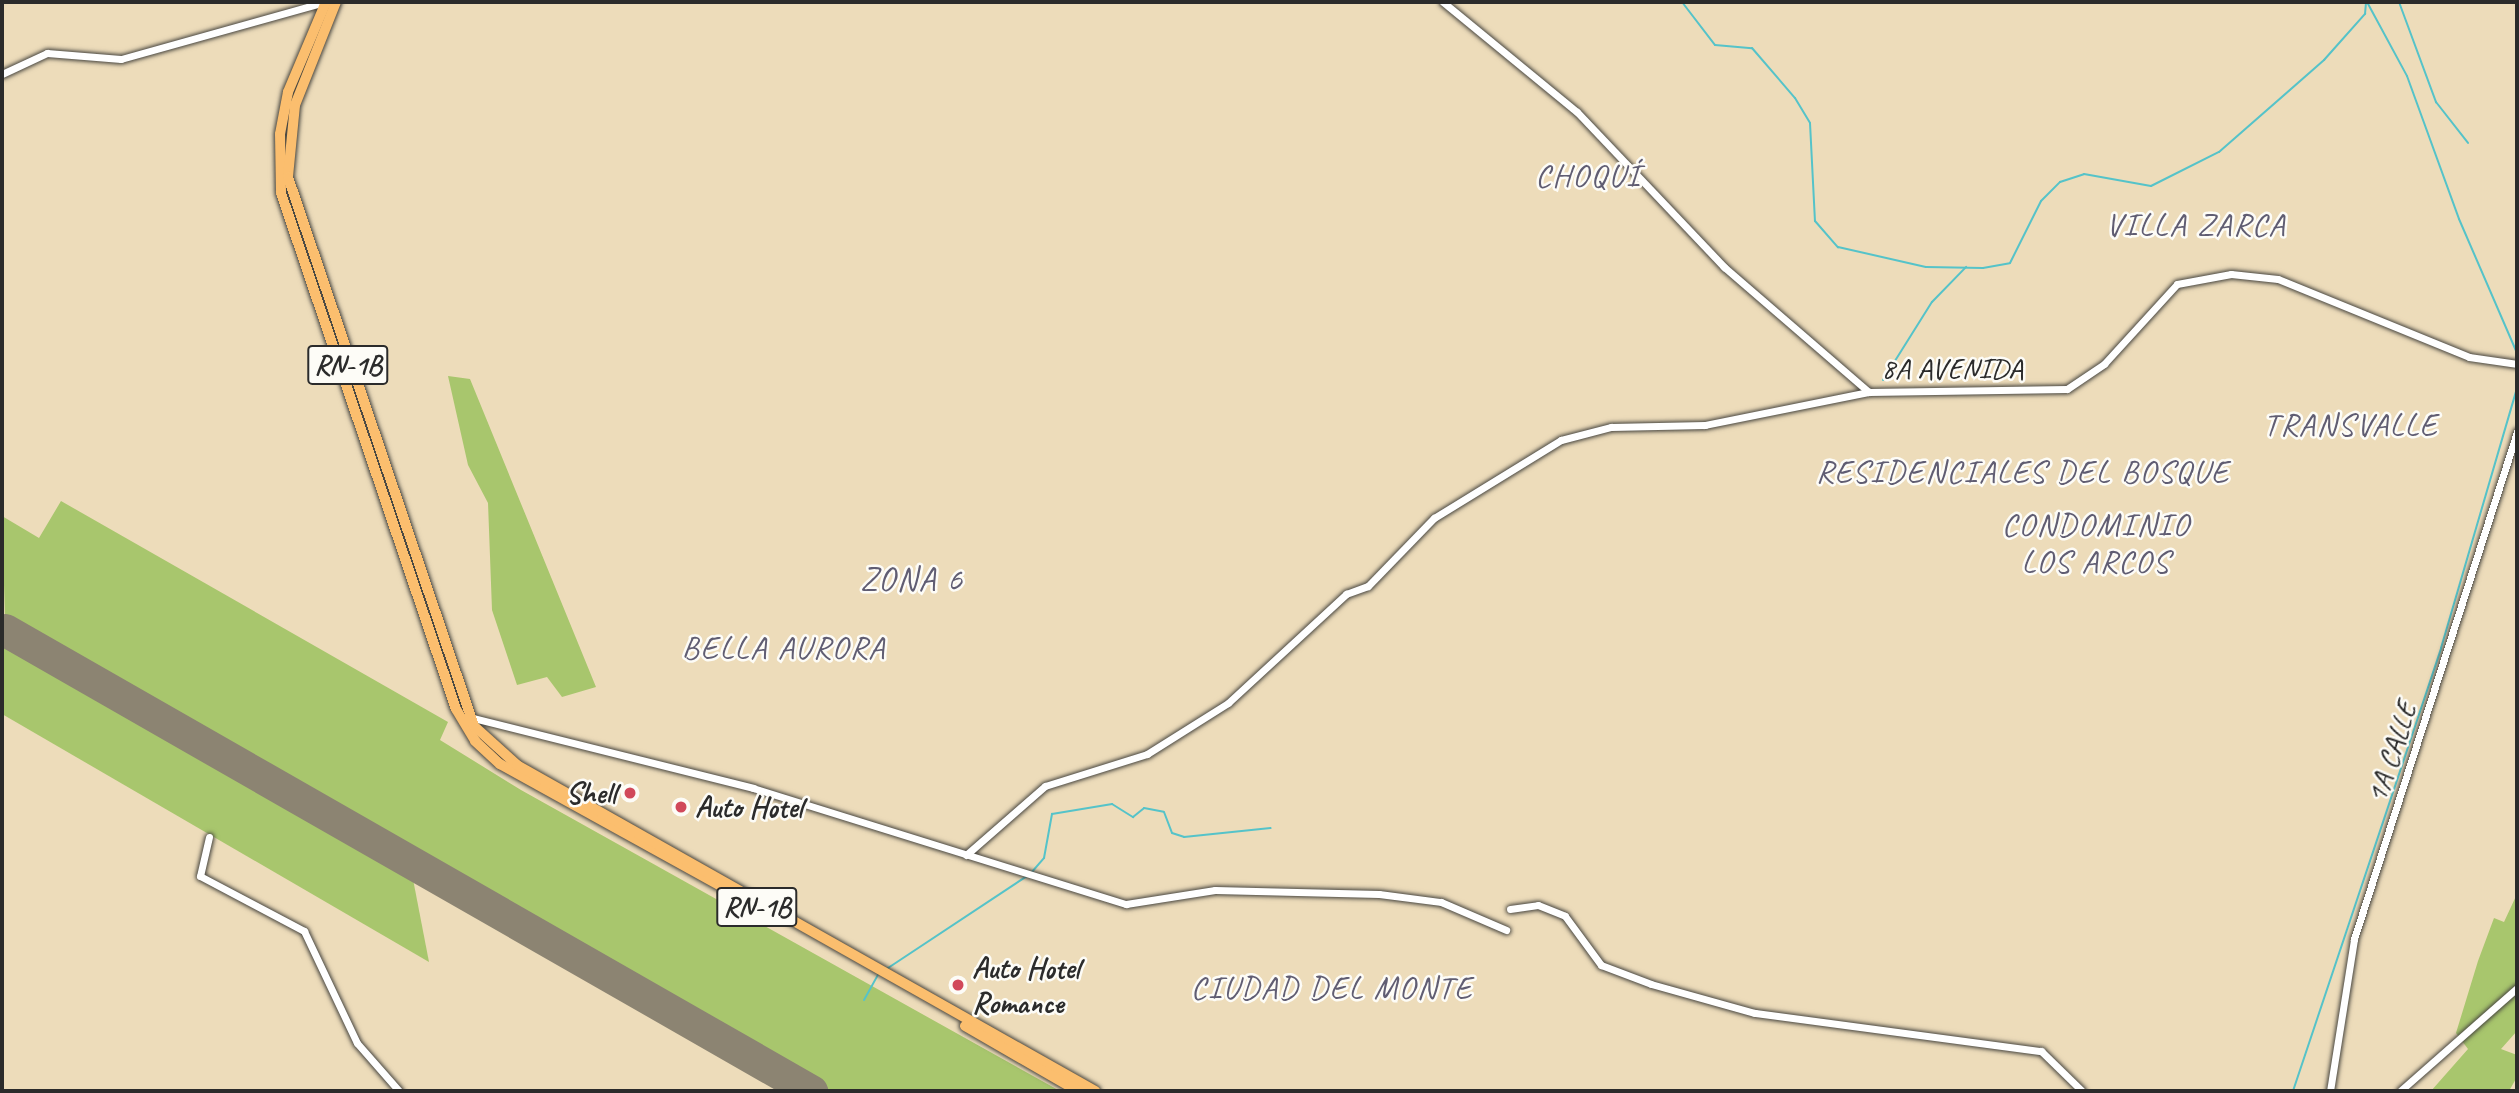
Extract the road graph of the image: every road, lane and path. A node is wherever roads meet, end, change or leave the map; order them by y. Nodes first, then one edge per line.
1 (1443, 2) edge
2 (328, 5) edge
3 (2, 74) edge
4 (281, 192) junction
5 (309, 248) junction
6 (339, 362) junction
7 (2514, 363) edge
8 (1869, 392) junction
9 (368, 424) junction
10 (2517, 432) edge
11 (375, 467) junction
12 (426, 596) junction
13 (430, 635) junction
14 (468, 717) junction
15 (209, 837) dead end
16 (644, 843) junction
17 (966, 855) junction
18 (696, 863) junction
19 (1510, 909) dead end
20 (1506, 930) dead end
21 (879, 973) junction
22 (2517, 988) edge
23 (399, 1091) edge
24 (1078, 1091) edge
25 (1095, 1091) edge
26 (2082, 1091) edge
27 (2330, 1091) edge
28 (2400, 1091) edge

1 - 8 street, 8A AVENIDA
2 - 3 street
2 - 4 highway, RN-1B
2 - 5 highway, RN-1B
4 - 5 highway
4 - 6 highway, RN-1B
5 - 9 highway, RN-1B
6 - 9 highway
6 - 11 highway, RN-1B
7 - 8 street, 8A AVENIDA
8 - 17 street
9 - 12 highway, RN-1B
10 - 27 street, 1A CALLE
11 - 12 highway
11 - 13 highway, RN-1B
12 - 14 highway, RN-1B
13 - 14 highway
13 - 16 highway, RN-1B
14 - 17 street
14 - 18 highway, RN-1B
15 - 23 street
16 - 18 highway
16 - 21 highway, RN-1B
17 - 20 street
18 - 21 highway, RN-1B
19 - 26 street
21 - 24 highway, RN-1B
21 - 25 highway, RN-1B
22 - 28 street

